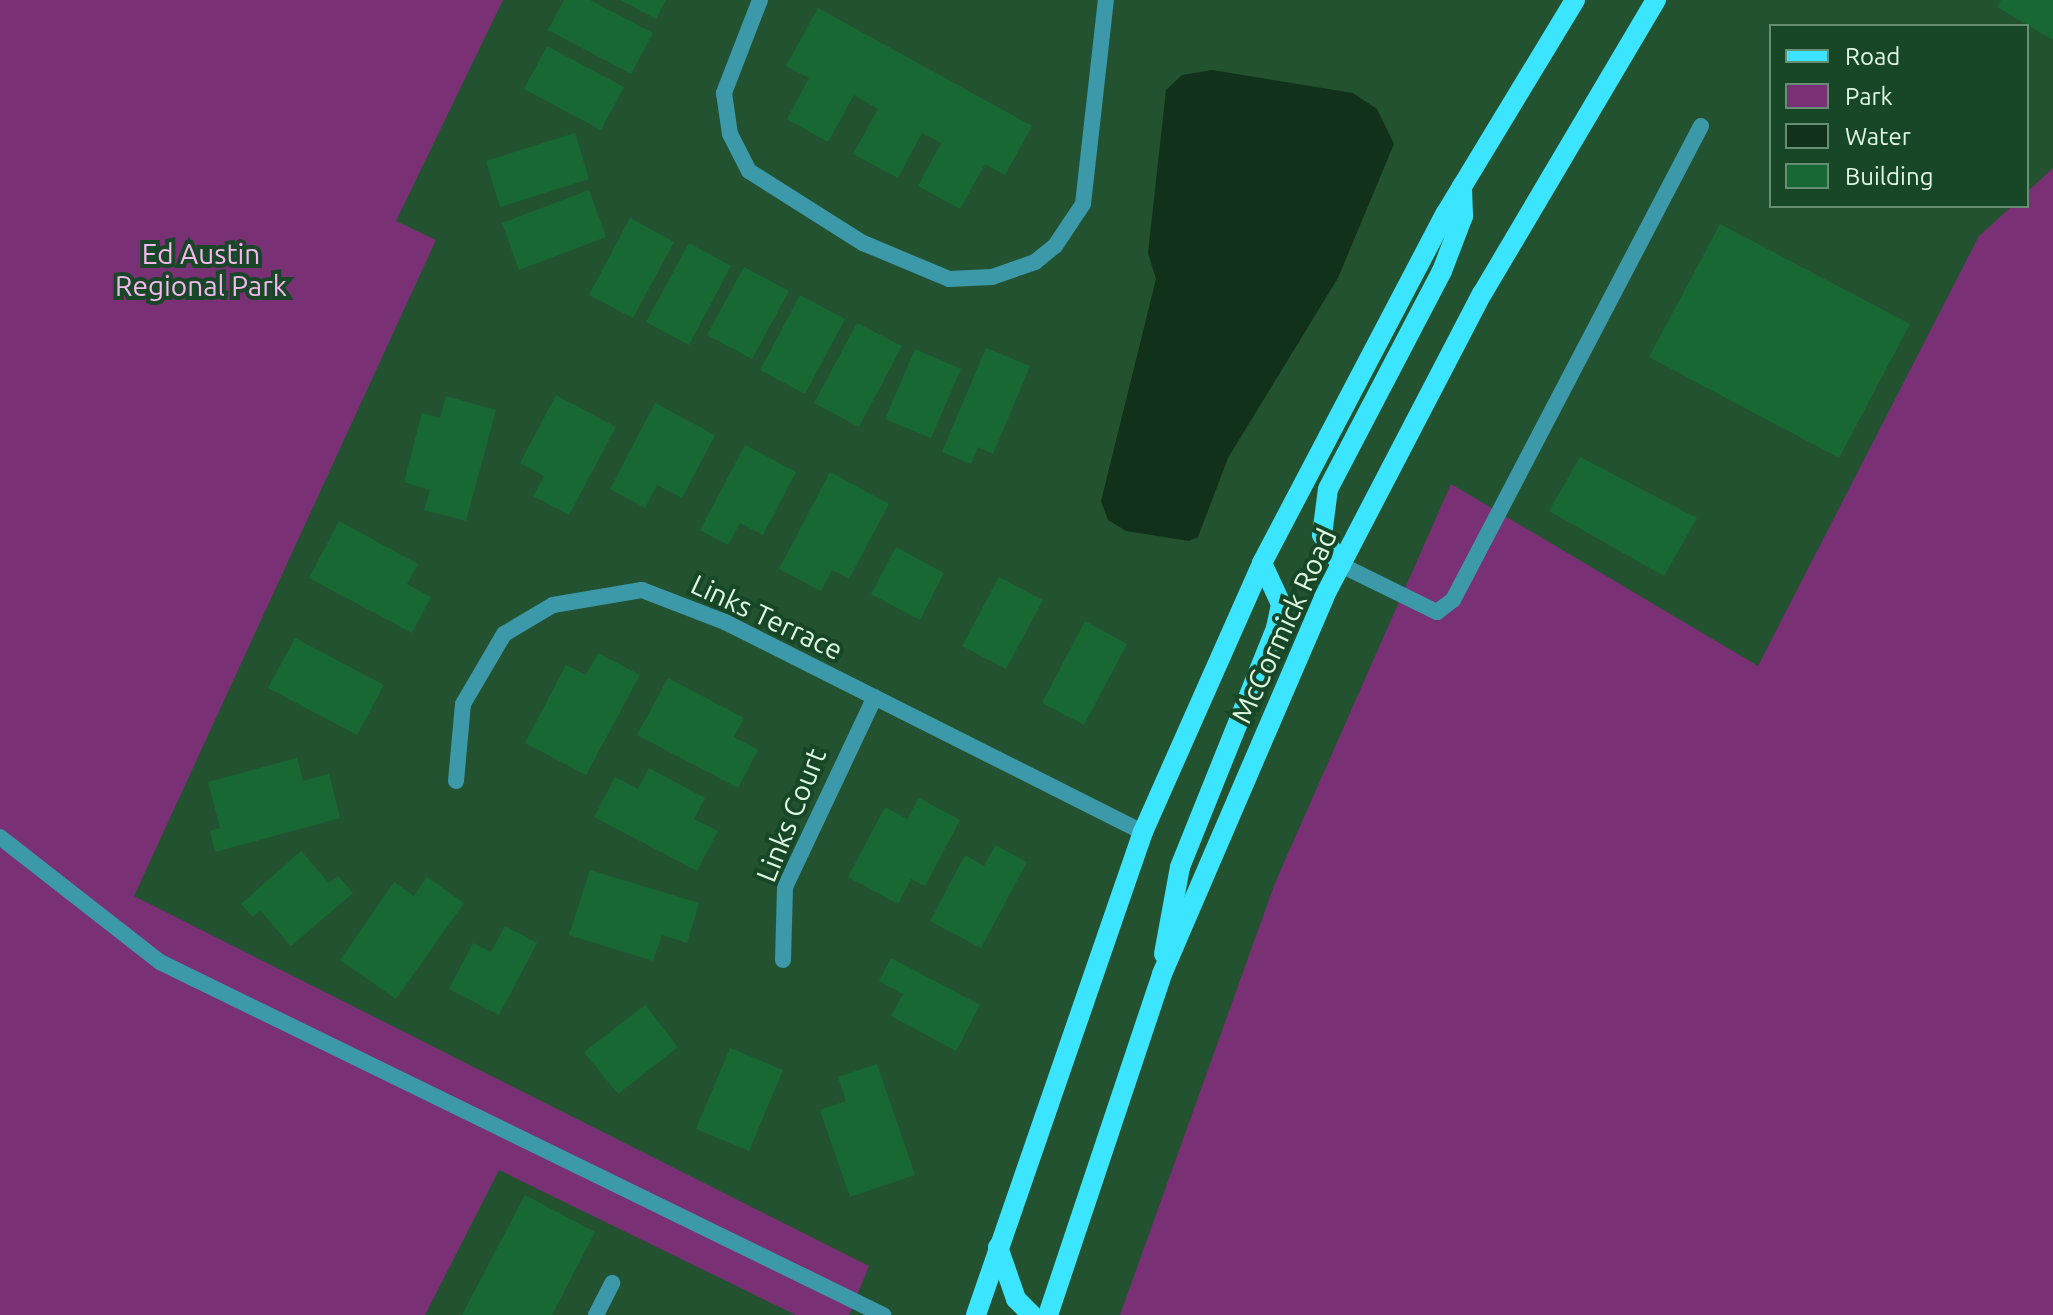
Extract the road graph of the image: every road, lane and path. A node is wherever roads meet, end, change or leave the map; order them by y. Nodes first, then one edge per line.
1 (760, 0) edge
2 (1106, 0) edge
3 (1575, 0) edge
4 (1656, 0) edge
5 (1701, 126) dead end
6 (1462, 186) junction
7 (1262, 563) junction
8 (1341, 565) junction
9 (875, 697) junction
10 (456, 781) dead end
11 (1143, 832) junction
12 (0, 837) edge
13 (783, 960) dead end
14 (1162, 974) junction
15 (998, 1247) junction
16 (612, 1283) dead end
17 (596, 1315) edge
18 (883, 1315) edge
19 (976, 1315) edge
20 (1032, 1315) edge
21 (1048, 1315) edge

1 - 2 street
3 - 6 main road, McCormick Road
4 - 8 main road, McCormick Road
5 - 8 street
6 - 7 main road, McCormick Road
6 - 8 main road
7 - 11 main road, McCormick Road
7 - 14 main road
8 - 14 main road, McCormick Road
9 - 10 street, Links Terrace
9 - 11 street, Links Terrace
9 - 13 street, Links Court
11 - 15 main road, McCormick Road
12 - 18 street
14 - 21 main road, McCormick Road
15 - 19 main road, McCormick Road
15 - 20 main road
16 - 17 street

